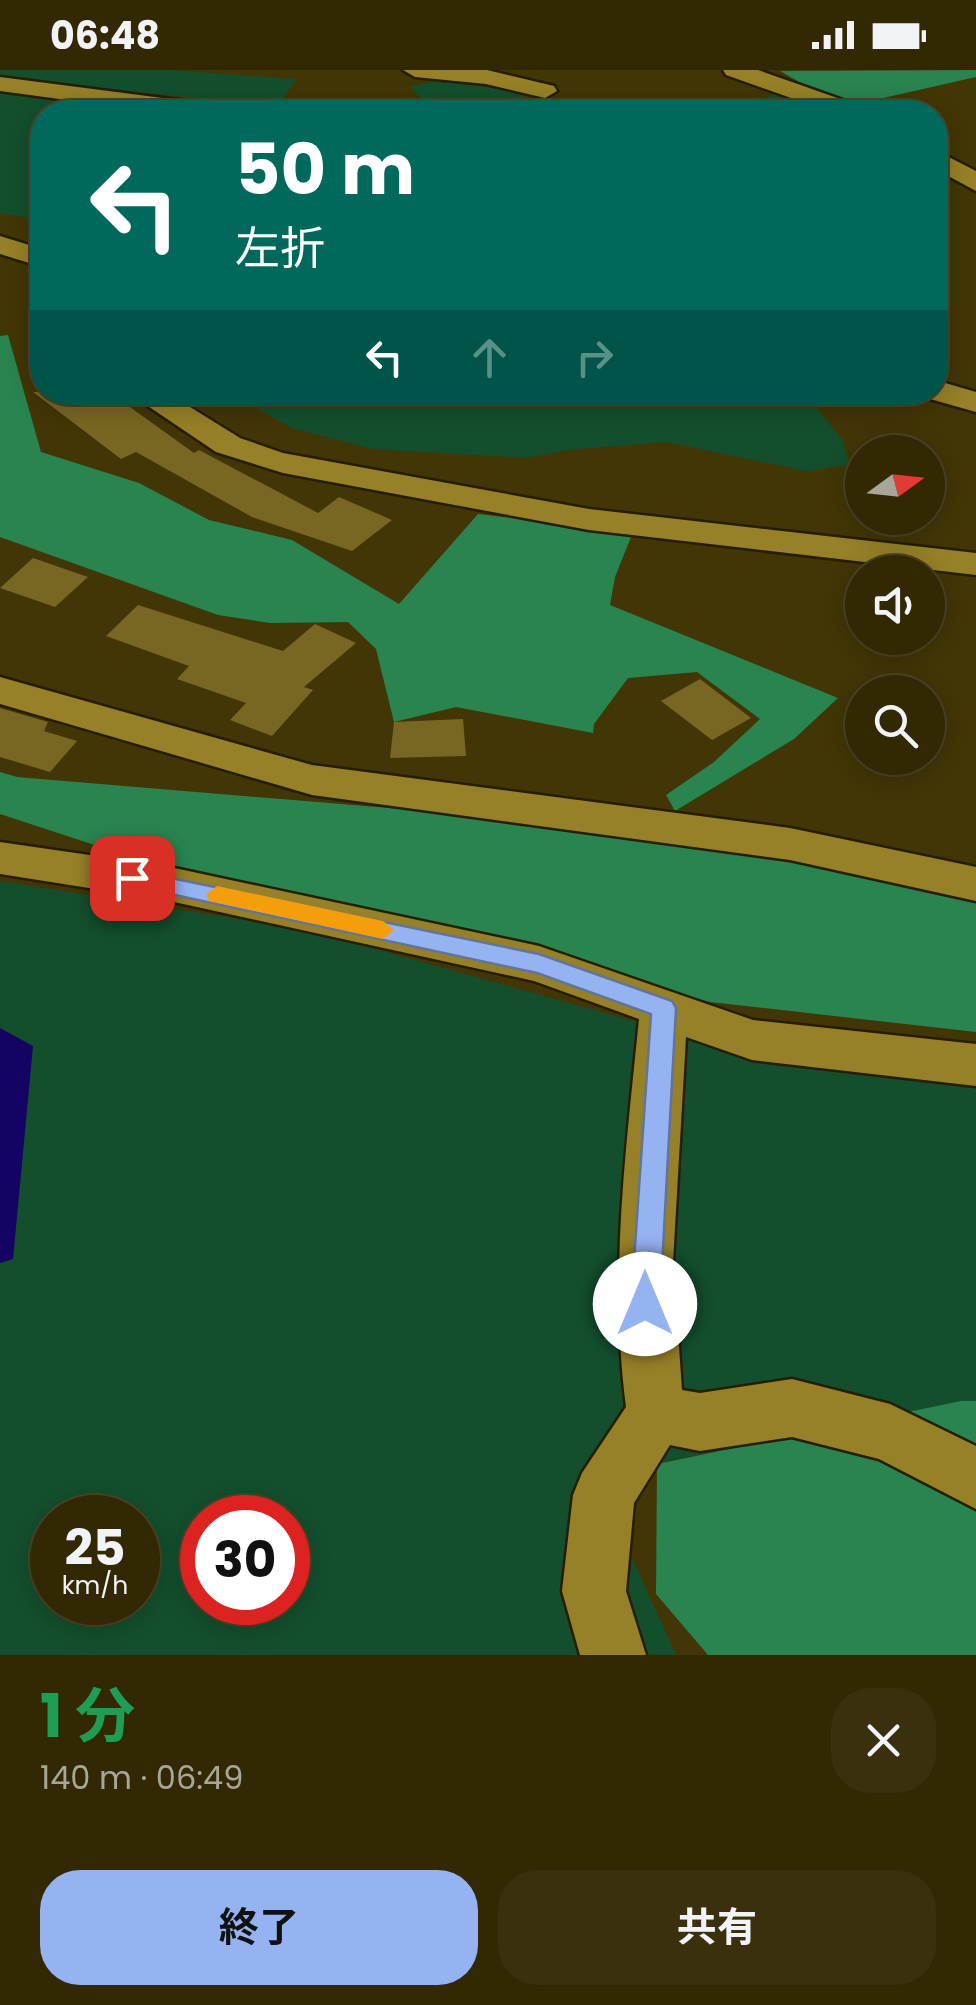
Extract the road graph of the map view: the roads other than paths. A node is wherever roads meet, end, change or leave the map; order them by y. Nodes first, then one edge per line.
1 (415, 70) edge
2 (735, 70) edge
3 (0, 84) edge
4 (545, 91) dead end
5 (119, 100) edge
6 (820, 100) edge
7 (948, 166) edge
8 (976, 183) edge
9 (0, 245) edge
10 (30, 254) edge
11 (948, 394) edge
12 (976, 402) edge
13 (165, 405) edge
14 (976, 564) edge
15 (0, 690) edge
16 (0, 858) edge
17 (976, 884) edge
18 (664, 1008) junction
19 (976, 1065) edge
20 (656, 1413) junction
21 (976, 1479) edge
22 (613, 1655) edge

1 - 4 street
2 - 6 street
3 - 5 street
7 - 8 street
9 - 10 street
11 - 12 street
13 - 14 street
15 - 17 street
16 - 18 street
18 - 19 street
18 - 20 street
20 - 21 street
20 - 22 street

